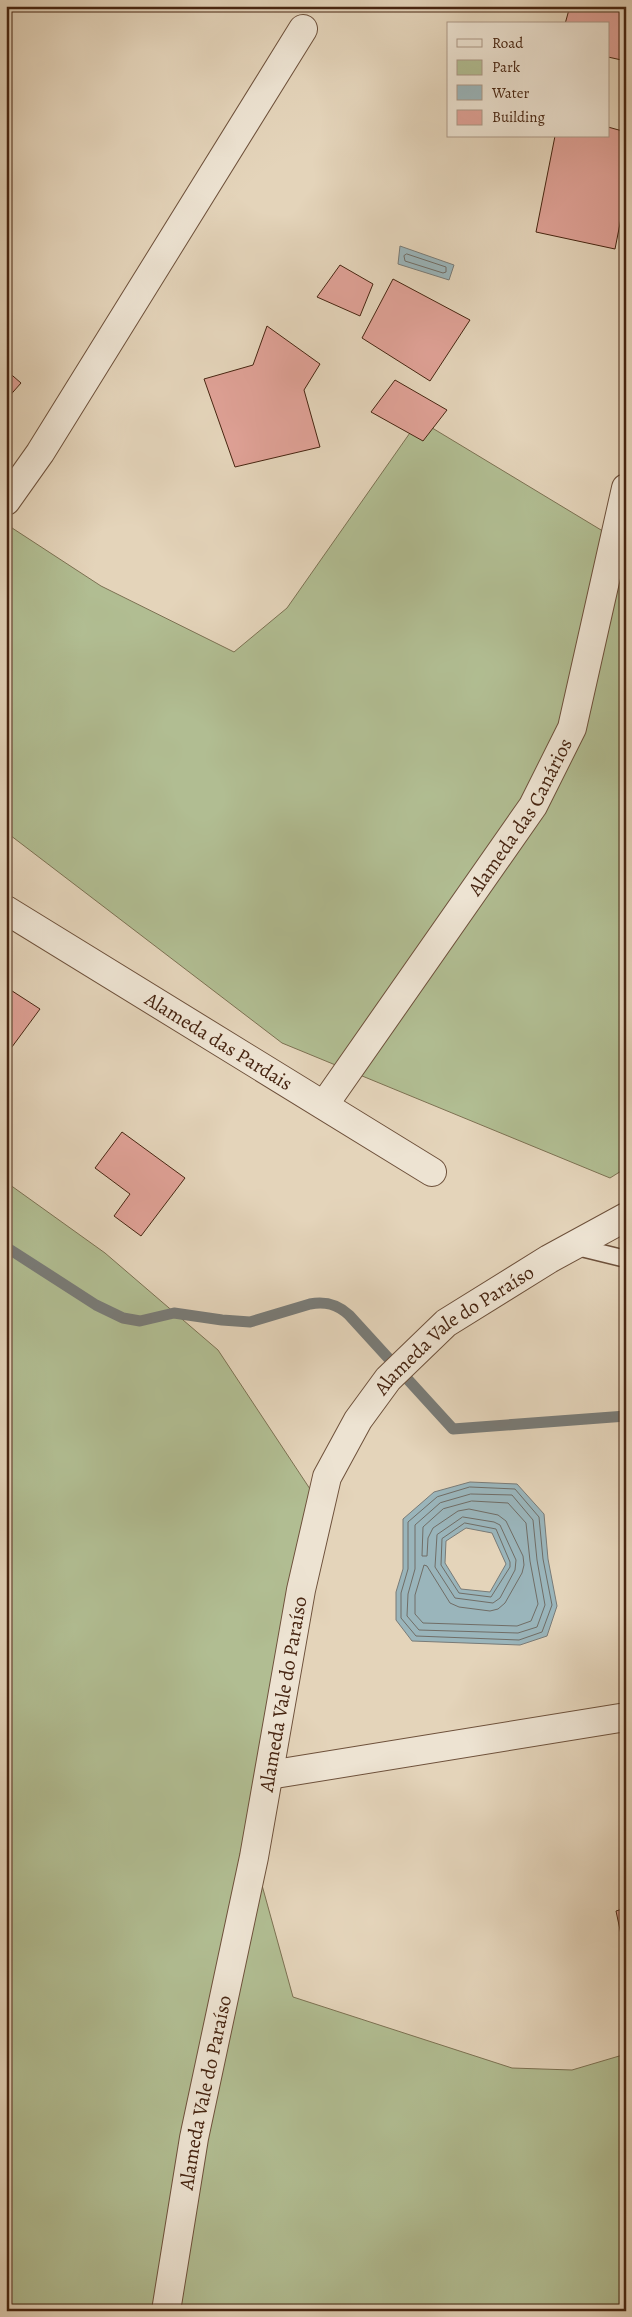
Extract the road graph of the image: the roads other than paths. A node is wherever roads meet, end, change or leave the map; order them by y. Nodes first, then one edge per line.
1 (303, 29) dead end
2 (626, 488) edge
3 (6, 501) edge
4 (6, 910) edge
5 (324, 1106) junction
6 (432, 1172) dead end
7 (626, 1217) edge
8 (573, 1246) junction
9 (626, 1259) edge
10 (626, 1717) edge
11 (268, 1775) junction
12 (166, 2311) edge

1 - 3 street
2 - 5 street, Alameda das Canários
4 - 5 street, Alameda das Pardais
5 - 6 street, Alameda das Pardais
7 - 8 street, Alameda Vale do Paraíso
8 - 9 lane
8 - 11 street, Alameda Vale do Paraíso
10 - 11 street
11 - 12 street, Alameda Vale do Paraíso

